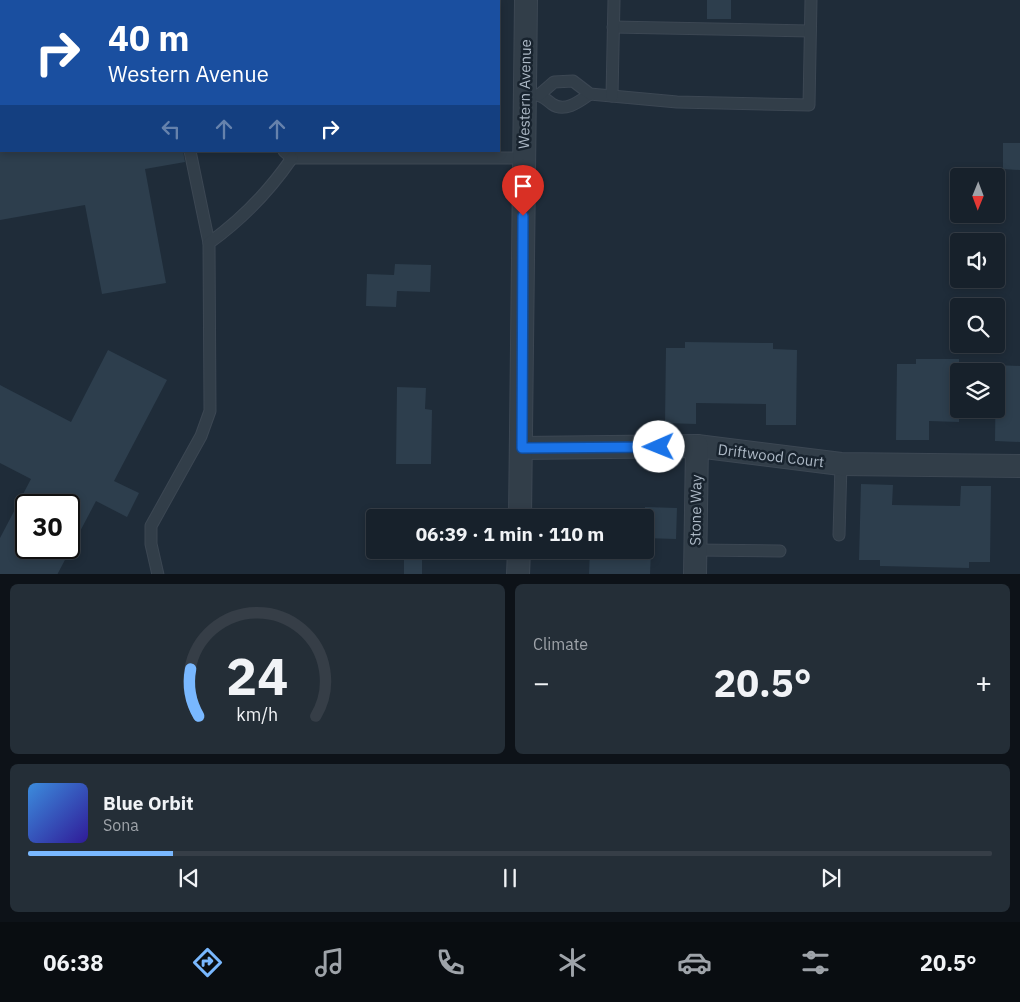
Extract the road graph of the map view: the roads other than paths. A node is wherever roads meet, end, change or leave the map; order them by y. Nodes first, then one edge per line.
1 (526, 0) edge
2 (614, 0) edge
3 (811, 0) edge
4 (614, 27) junction
5 (810, 31) junction
6 (590, 94) junction
7 (532, 95) junction
8 (612, 96) junction
9 (190, 152) edge
10 (288, 155) edge
11 (524, 158) junction
12 (209, 243) junction
13 (697, 446) junction
14 (522, 448) junction
15 (841, 464) junction
16 (1020, 466) edge
17 (520, 509) edge
18 (839, 535) dead end
19 (696, 550) junction
20 (780, 551) dead end
21 (519, 559) edge
22 (158, 574) edge
23 (518, 574) edge
24 (695, 574) edge

1 - 7 street, Western Avenue
2 - 4 lane
3 - 5 lane
4 - 5 lane
4 - 8 lane
5 - 8 lane
6 - 7 lane
6 - 7 lane
6 - 8 lane
7 - 11 street, Western Avenue
9 - 12 lane
10 - 11 lane
10 - 12 lane
11 - 14 street, Western Avenue
12 - 22 lane
13 - 14 street, Driftwood Court
13 - 15 street, Driftwood Court
13 - 19 street, Stone Way
14 - 17 street, Western Avenue
15 - 16 street, Driftwood Court
15 - 18 lane
19 - 20 lane
19 - 24 street, Stone Way
21 - 23 street

